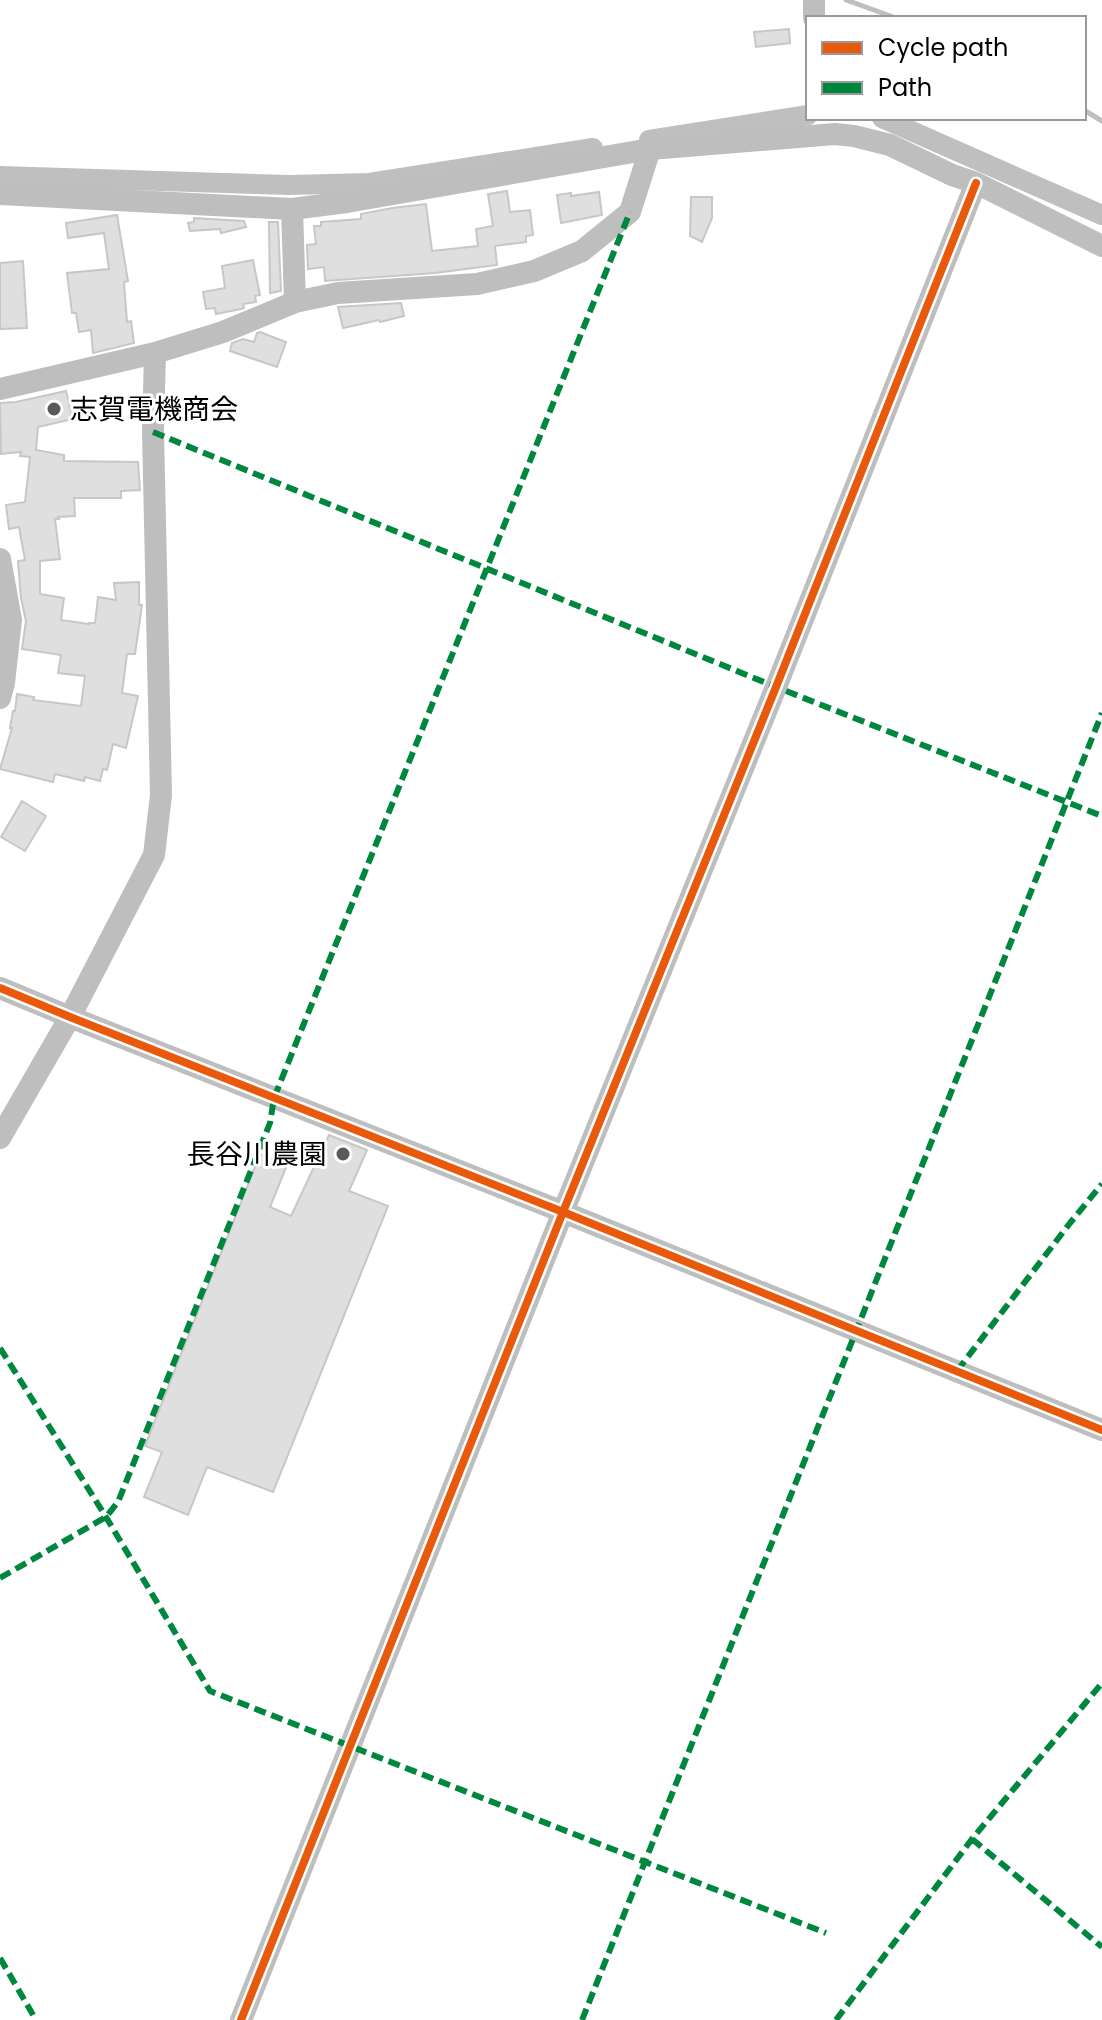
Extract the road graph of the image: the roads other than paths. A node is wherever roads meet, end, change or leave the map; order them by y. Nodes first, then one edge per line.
1 (818, 127) edge
2 (650, 149) junction
3 (976, 183) junction
4 (0, 194) edge
5 (292, 209) junction
6 (1102, 246) edge
7 (295, 302) junction
8 (155, 353) junction
9 (0, 389) edge
10 (0, 559) edge
11 (0, 698) edge
12 (0, 988) edge
13 (70, 1017) junction
14 (0, 1138) edge
15 (563, 1212) junction
16 (1102, 1430) edge
17 (241, 2020) edge

1 - 2 street
1 - 3 street
2 - 5 street
2 - 7 street
3 - 6 street
3 - 15 street
4 - 5 street
5 - 7 street
7 - 8 street
8 - 9 street
8 - 13 street
10 - 11 street
12 - 13 street
13 - 14 street
13 - 15 street
15 - 16 street
15 - 17 street

